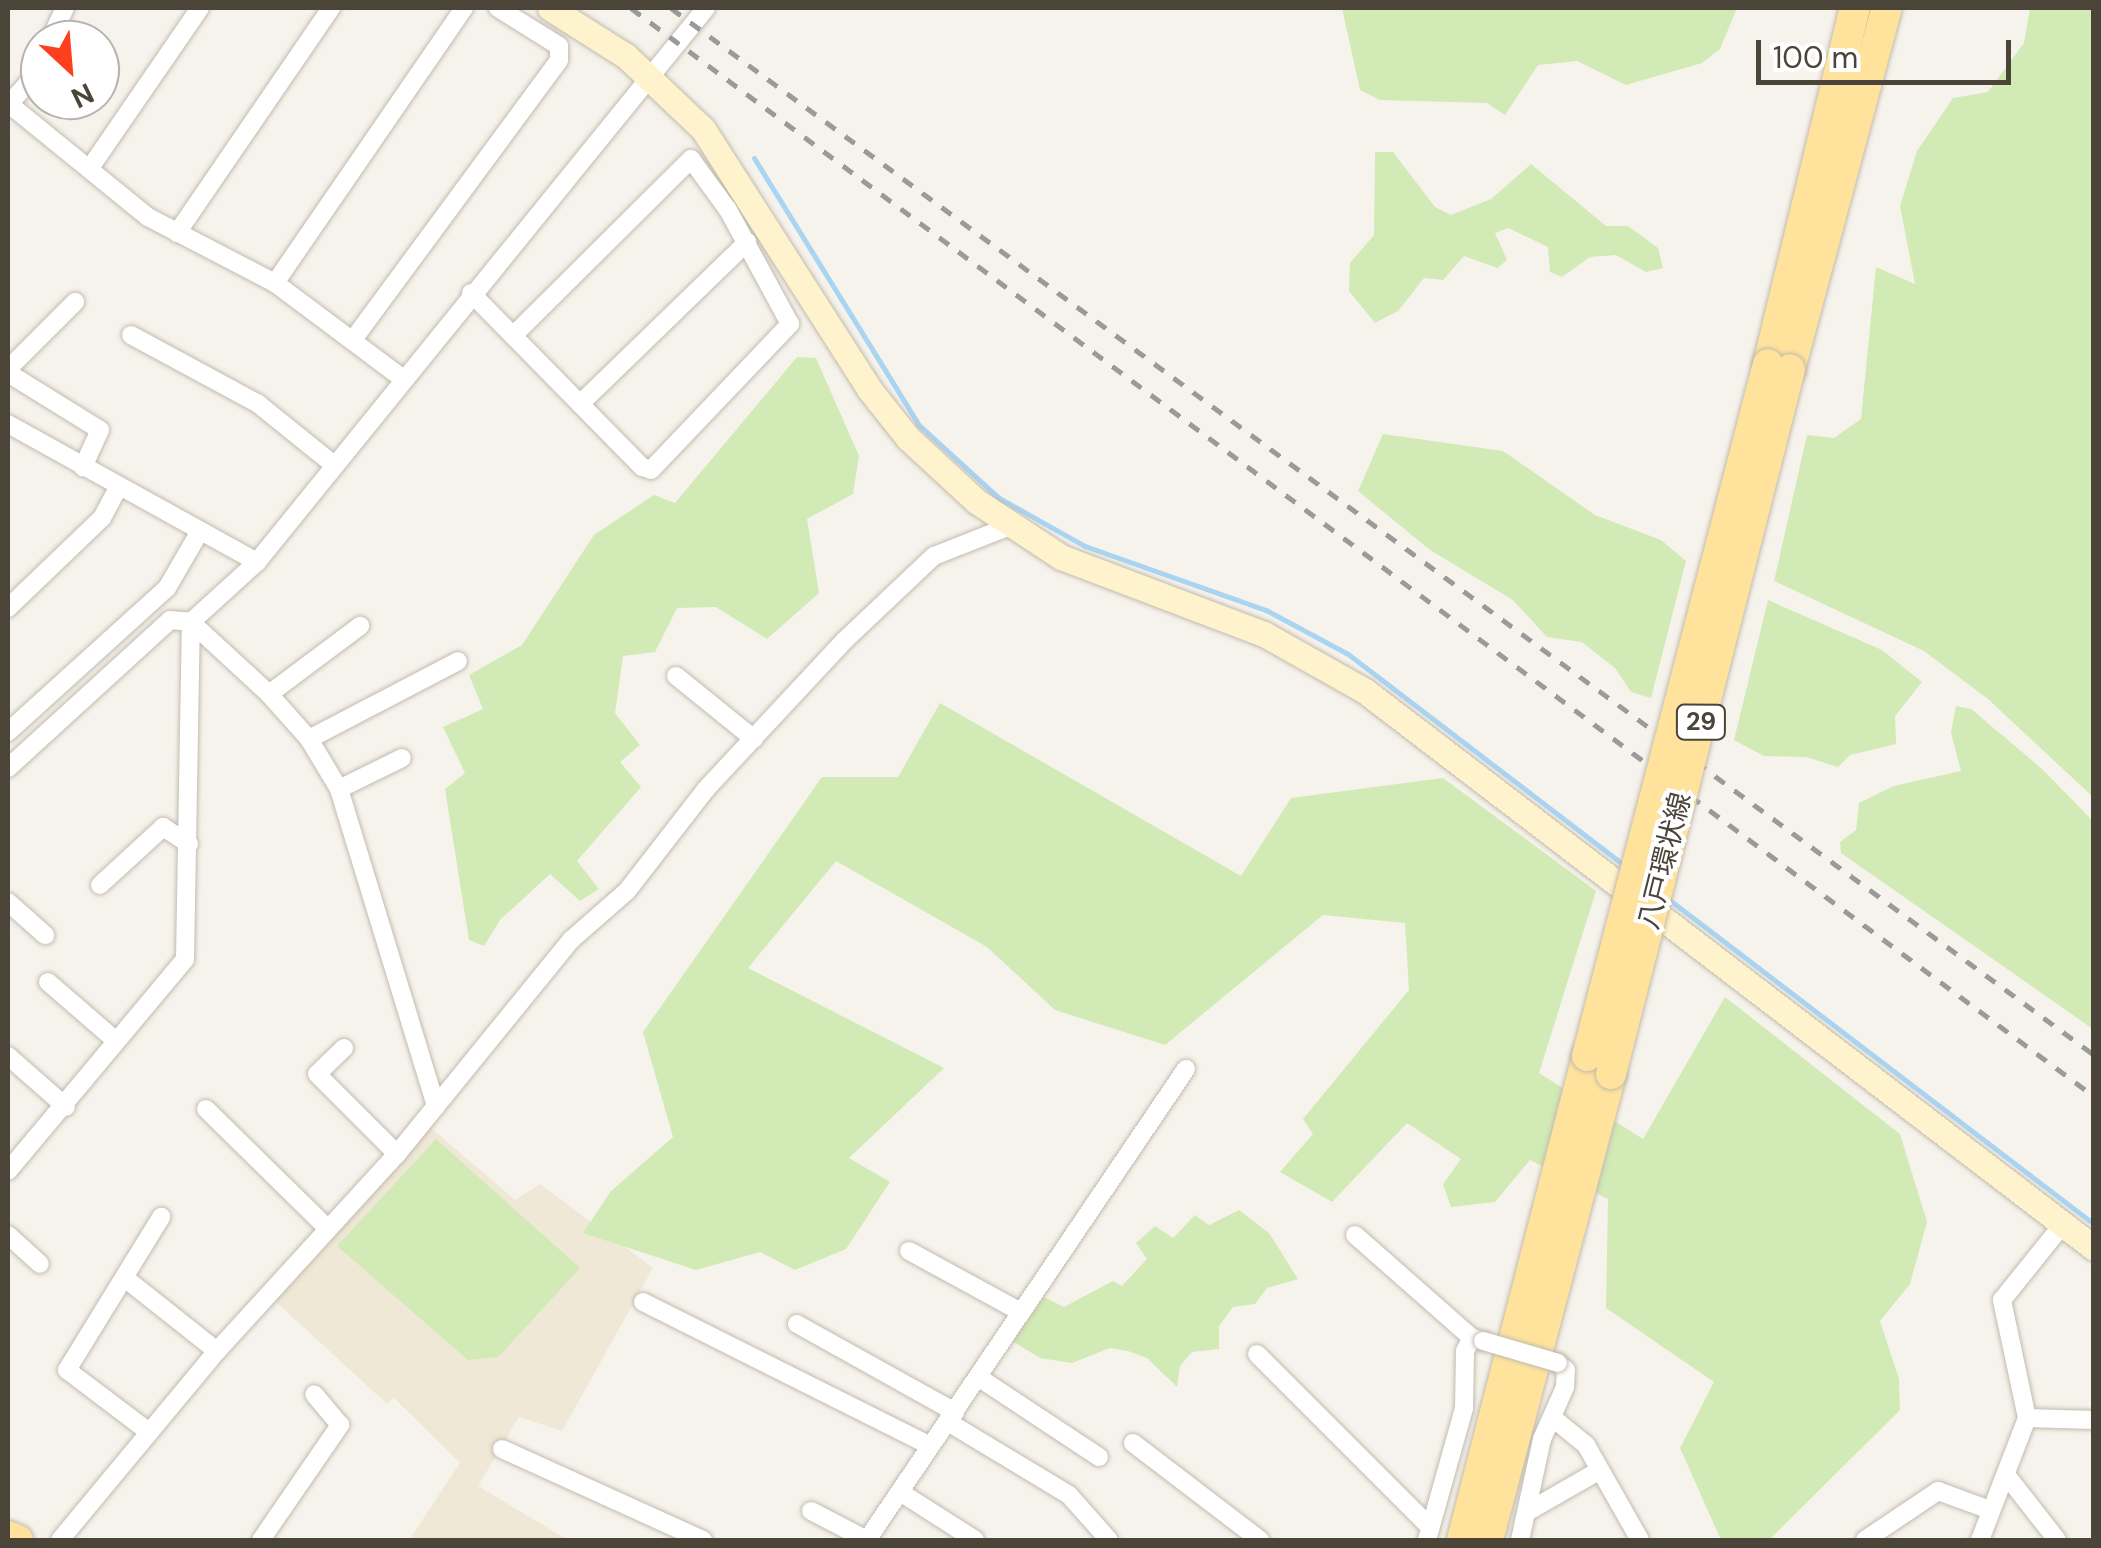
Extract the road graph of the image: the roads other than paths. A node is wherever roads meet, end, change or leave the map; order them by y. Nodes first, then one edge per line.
1 (200, 8) edge
2 (331, 8) edge
3 (464, 8) edge
4 (498, 8) edge
5 (550, 8) edge
6 (706, 8) edge
7 (1855, 8) edge
8 (1887, 8) edge
9 (650, 76) junction
10 (8, 104) edge
11 (90, 168) junction
12 (177, 233) junction
13 (746, 242) junction
14 (274, 284) junction
15 (471, 293) junction
16 (75, 302) dead end
17 (131, 335) dead end
18 (513, 336) junction
19 (355, 338) junction
20 (1779, 367) junction
21 (8, 371) edge
22 (402, 378) junction
23 (580, 404) junction
24 (8, 424) edge
25 (334, 465) junction
26 (84, 467) junction
27 (118, 486) junction
28 (1010, 526) junction
29 (200, 532) junction
30 (256, 562) junction
31 (8, 608) edge
32 (191, 622) junction
33 (360, 626) dead end
34 (458, 661) dead end
35 (676, 676) dead end
36 (269, 694) junction
37 (8, 732) edge
38 (309, 739) junction
39 (754, 739) junction
40 (402, 758) dead end
41 (8, 768) edge
42 (339, 789) junction
43 (190, 844) junction
44 (100, 885) dead end
45 (8, 902) edge
46 (45, 935) dead end
47 (48, 982) dead end
48 (115, 1040) junction
49 (344, 1048) dead end
50 (8, 1056) edge
51 (1599, 1065) junction
52 (1186, 1069) dead end
53 (66, 1106) junction
54 (436, 1106) junction
55 (206, 1109) dead end
56 (397, 1154) junction
57 (1558, 1166) junction
58 (8, 1170) edge
59 (1574, 1209) junction
60 (161, 1217) dead end
61 (2062, 1224) junction
62 (328, 1229) junction
63 (1355, 1235) dead end
64 (8, 1236) edge
65 (2094, 1248) edge
66 (909, 1251) dead end
67 (40, 1264) dead end
68 (126, 1279) junction
69 (643, 1302) dead end
70 (1021, 1312) junction
71 (797, 1324) dead end
72 (1477, 1339) junction
73 (217, 1352) junction
74 (1257, 1354) dead end
75 (978, 1378) junction
76 (314, 1394) dead end
77 (951, 1417) junction
78 (1553, 1418) junction
79 (2027, 1418) junction
80 (2094, 1420) edge
81 (150, 1432) junction
82 (1132, 1443) dead end
83 (930, 1446) junction
84 (502, 1449) dead end
85 (1100, 1457) dead end
86 (1600, 1470) junction
87 (2007, 1476) junction
88 (900, 1492) junction
89 (810, 1510) dead end
90 (1990, 1510) junction
91 (1527, 1512) junction
92 (8, 1536) edge
93 (1434, 1536) edge
94 (18, 1540) edge
95 (60, 1540) edge
96 (261, 1540) edge
97 (703, 1540) edge
98 (867, 1540) edge
99 (975, 1540) edge
100 (1108, 1540) edge
101 (1260, 1540) edge
102 (1462, 1540) edge
103 (1488, 1540) edge
104 (1500, 1540) edge
105 (1520, 1540) edge
106 (1640, 1540) edge
107 (1866, 1540) edge
108 (1980, 1540) edge
109 (2057, 1540) edge

1 - 11 street
2 - 12 street
3 - 14 street
4 - 19 street
5 - 9 street
6 - 9 street
7 - 20 main road, 八戸環状線 / 29
8 - 20 main road, 八戸環状線 / 29
9 - 15 street
9 - 28 street
10 - 11 street
11 - 12 street
12 - 14 street
13 - 18 street
13 - 23 street
13 - 23 street
14 - 19 street
15 - 18 street
15 - 22 street
16 - 21 street
17 - 25 street
18 - 23 street
19 - 22 street
20 - 51 main road, 八戸環状線 / 29, bridge
21 - 26 street
22 - 25 street
24 - 26 street
25 - 30 street
26 - 27 street
27 - 29 street
27 - 31 street
28 - 39 street
28 - 61 street
29 - 30 street
29 - 37 street
30 - 32 street
32 - 36 street
32 - 41 street
32 - 43 street
33 - 36 street
34 - 38 street
35 - 39 street
36 - 38 street
38 - 42 street
39 - 54 street
40 - 42 street
42 - 54 street
43 - 44 street
43 - 48 street
45 - 46 street
47 - 48 street
48 - 53 street
49 - 56 street
50 - 53 street
51 - 57 main road, 八戸環状線 / 29
51 - 59 main road, 八戸環状線 / 29
52 - 70 street
53 - 58 street
54 - 56 street
55 - 62 street
56 - 62 street
57 - 93 main road, 29
57 - 102 main road, 八戸環状線 / 29
59 - 103 main road, 八戸環状線 / 29
59 - 104 main road, 29
60 - 68 street
61 - 65 street
61 - 79 street
62 - 73 street
63 - 72 street
64 - 67 street
66 - 70 street
68 - 73 street
68 - 81 street
69 - 83 street
70 - 75 street
71 - 77 street
72 - 78 street, bridge
72 - 93 street
73 - 81 street
74 - 93 street
75 - 77 street
75 - 85 street
76 - 96 street
77 - 83 street
77 - 100 street
78 - 86 street
78 - 91 street
79 - 80 street
79 - 87 street
81 - 95 street
82 - 101 street
83 - 88 street
84 - 97 street
86 - 91 street
86 - 106 street
87 - 90 street
87 - 109 street
88 - 98 street
88 - 99 street
89 - 98 street
90 - 107 street
90 - 108 street
91 - 105 street
92 - 94 main road

